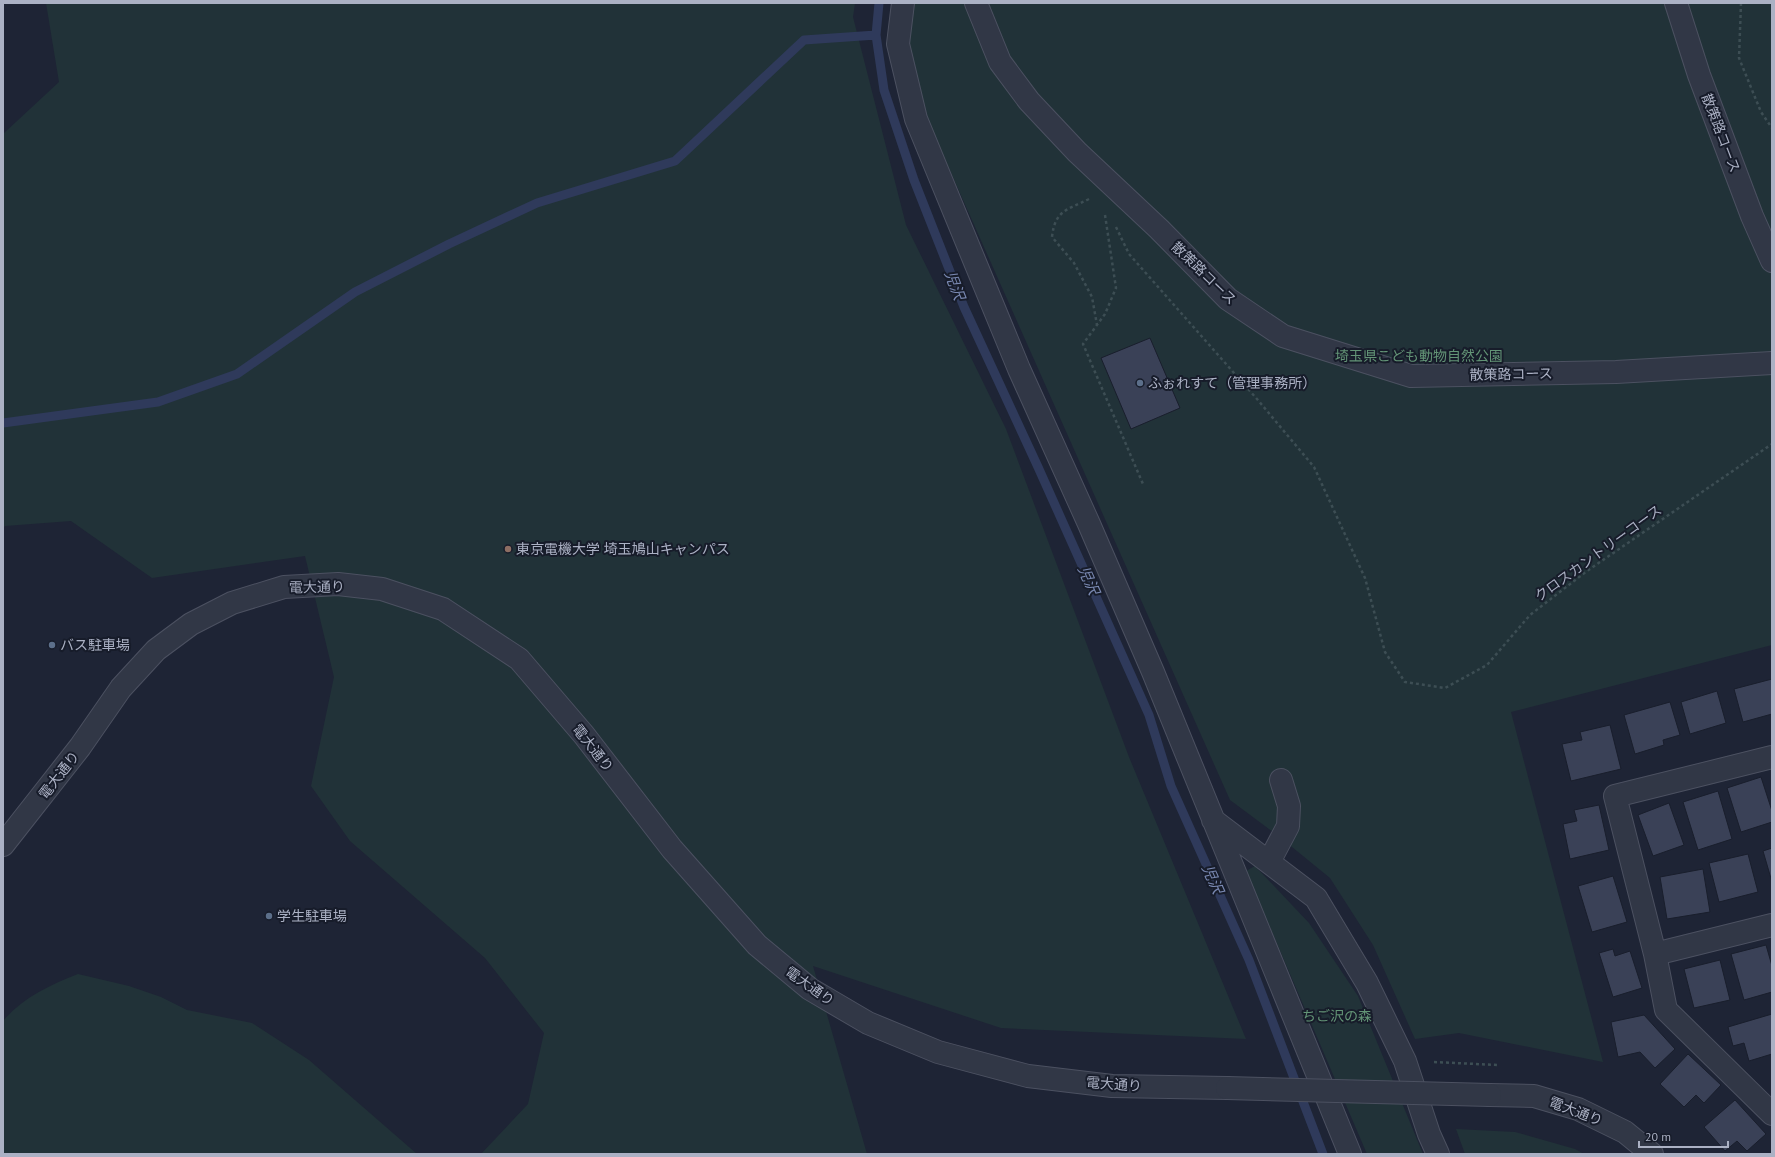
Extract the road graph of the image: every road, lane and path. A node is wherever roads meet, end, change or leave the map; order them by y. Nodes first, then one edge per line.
1 (903, 3) edge
2 (976, 3) edge
3 (1676, 3) edge
4 (1741, 3) edge
5 (1772, 128) edge
6 (1116, 188) junction
7 (1110, 215) dead end
8 (1113, 222) dead end
9 (1772, 261) edge
10 (1097, 326) junction
11 (1772, 363) edge
12 (1772, 444) edge
13 (1143, 484) dead end
14 (1772, 757) edge
15 (1281, 780) dead end
16 (1213, 820) junction
17 (3, 845) edge
18 (1269, 862) junction
19 (1772, 925) edge
20 (1655, 954) junction
21 (1405, 1061) junction
22 (1497, 1064) dead end
23 (1764, 1094) edge
24 (1772, 1114) edge
25 (1350, 1154) edge
26 (1438, 1154) edge
27 (1652, 1154) edge

1 - 16 street
2 - 6 street, 散策路コース
3 - 9 street, 散策路コース
4 - 5 path
6 - 10 path
6 - 11 street, 散策路コース
7 - 10 path
8 - 12 path, クロスカントリーコース
10 - 13 path
14 - 20 street
15 - 18 street
16 - 18 street
16 - 25 street
17 - 27 street, 電大通り, bridge
18 - 21 street
19 - 20 street
20 - 23 street
21 - 22 path
21 - 26 street
23 - 24 street

